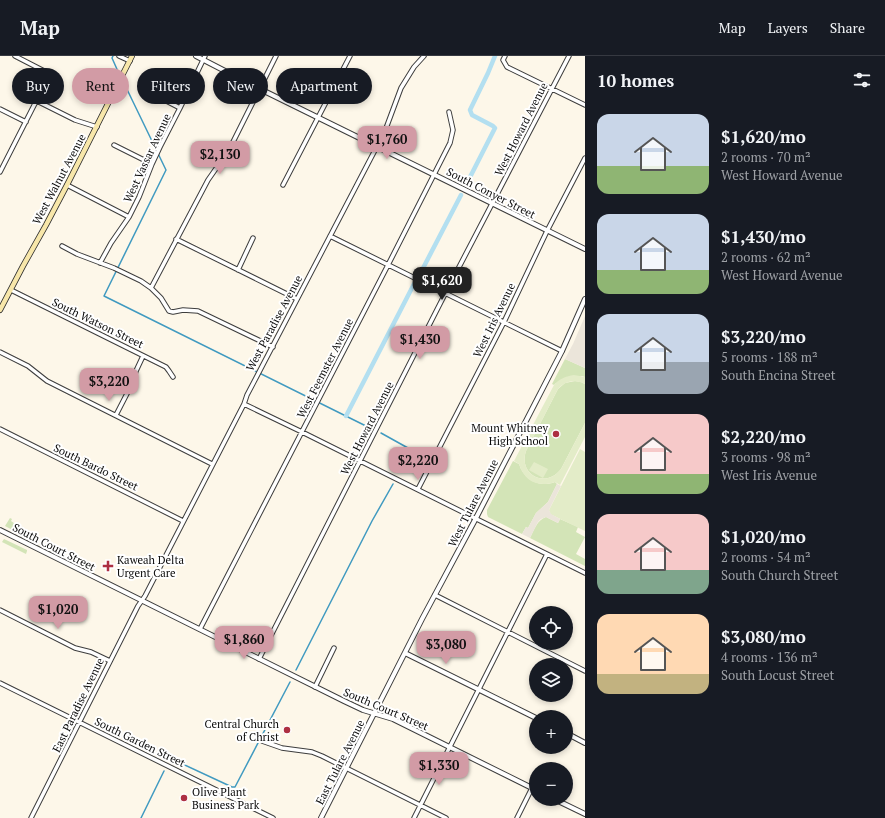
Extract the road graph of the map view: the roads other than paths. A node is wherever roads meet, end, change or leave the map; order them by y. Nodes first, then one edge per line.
1 (15, 56) edge
2 (119, 56) edge
3 (132, 56) edge
4 (196, 56) edge
5 (276, 56) edge
6 (350, 56) edge
7 (424, 56) edge
8 (505, 56) edge
9 (569, 56) edge
10 (204, 58) edge
11 (130, 61) junction
12 (38, 68) edge
13 (222, 68) edge
14 (268, 72) edge
15 (552, 88) junction
16 (268, 93) edge
17 (35, 104) edge
18 (43, 104) edge
19 (172, 104) edge
20 (252, 104) edge
21 (585, 105) edge
22 (180, 108) junction
23 (0, 109) edge
24 (449, 112) dead end
25 (318, 117) junction
26 (26, 122) junction
27 (97, 127) junction
28 (114, 144) dead end
29 (376, 146) junction
30 (585, 158) edge
31 (152, 164) junction
32 (1, 166) edge
33 (0, 172) edge
34 (434, 174) junction
35 (67, 185) junction
36 (283, 185) dead end
37 (492, 204) junction
38 (129, 217) junction
39 (547, 231) junction
40 (330, 236) junction
41 (253, 238) dead end
42 (176, 239) junction
43 (62, 246) dead end
44 (585, 249) edge
45 (100, 263) junction
46 (388, 265) junction
47 (238, 270) junction
48 (151, 288) junction
49 (11, 290) junction
50 (445, 294) junction
51 (298, 299) junction
52 (585, 299) edge
53 (0, 310) edge
54 (504, 322) junction
55 (272, 347) junction
56 (562, 351) junction
57 (0, 352) edge
58 (144, 356) junction
59 (173, 377) dead end
60 (244, 404) junction
61 (116, 415) junction
62 (0, 430) edge
63 (302, 432) junction
64 (360, 461) junction
65 (212, 464) junction
66 (418, 489) junction
67 (476, 518) junction
68 (183, 521) junction
69 (0, 530) edge
70 (547, 554) junction
71 (585, 573) edge
72 (435, 595) junction
73 (142, 601) junction
74 (0, 610) edge
75 (200, 630) junction
76 (509, 632) junction
77 (334, 648) dead end
78 (405, 653) junction
79 (258, 658) junction
80 (110, 661) junction
81 (585, 671) edge
82 (0, 683) edge
83 (315, 687) junction
84 (479, 690) junction
85 (374, 713) junction
86 (529, 715) edge
87 (79, 722) junction
88 (573, 737) edge
89 (262, 741) dead end
90 (585, 743) edge
91 (450, 747) junction
92 (347, 768) junction
93 (529, 786) edge
94 (529, 798) edge
95 (421, 805) junction
96 (568, 806) edge
97 (585, 814) edge
98 (31, 818) edge
99 (273, 818) edge
100 (322, 818) edge
101 (414, 818) edge
102 (446, 818) edge
103 (517, 818) edge

1 - 12 street
2 - 11 street
3 - 11 main road, West Walnut Avenue
4 - 10 street, South Conyer Street
5 - 14 street
6 - 25 street
7 - 29 street, West Paradise Avenue
8 - 15 street
9 - 15 street, West Howard Avenue
10 - 13 street, South Conyer Street
10 - 22 street, West Vassar Avenue
11 - 27 main road, West Walnut Avenue
15 - 21 street
15 - 37 street, West Howard Avenue
16 - 25 street, South Conyer Street
17 - 26 street
18 - 27 street
19 - 22 street
20 - 42 street
22 - 31 street, West Vassar Avenue
23 - 26 street
24 - 34 street, West Feemster Avenue
25 - 29 street, South Conyer Street
25 - 36 street
26 - 32 street
27 - 35 main road, West Walnut Avenue
28 - 31 street
29 - 34 street, South Conyer Street
29 - 40 street, West Paradise Avenue
30 - 39 street, West Iris Avenue
31 - 38 street, West Vassar Avenue
32 - 33 street
34 - 37 street, South Conyer Street
34 - 46 street, West Feemster Avenue
35 - 38 street
35 - 49 main road, West Walnut Avenue
37 - 39 street, South Conyer Street
37 - 50 street, West Howard Avenue
38 - 45 street, West Vassar Avenue
39 - 44 street, South Conyer Street
39 - 54 street, West Iris Avenue
40 - 46 street
40 - 51 street, West Paradise Avenue
41 - 47 street
42 - 47 street
42 - 48 street
43 - 45 street
45 - 48 street
46 - 50 street
46 - 63 street, West Feemster Avenue
47 - 51 street
48 - 55 street
49 - 53 main road, West Walnut Avenue
49 - 58 street, South Watson Street
50 - 54 street
50 - 64 street, West Howard Avenue
51 - 55 street, West Paradise Avenue
52 - 56 street, West Tulare Avenue
54 - 56 street
54 - 66 street, West Iris Avenue
55 - 60 street, West Paradise Avenue
56 - 67 street, West Tulare Avenue
57 - 61 street
58 - 59 street, South Watson Street
58 - 61 street
60 - 63 street
60 - 65 street, West Paradise Avenue
61 - 65 street
62 - 68 street, South Bardo Street
63 - 64 street
63 - 75 street, West Feemster Avenue
64 - 66 street
64 - 79 street, West Howard Avenue
65 - 68 street, West Paradise Avenue
66 - 67 street
67 - 70 street
67 - 72 street, West Tulare Avenue
68 - 73 street, West Paradise Avenue
69 - 73 street, South Court Street
70 - 71 street
70 - 76 street
72 - 76 street
72 - 78 street, West Tulare Avenue
73 - 75 street, South Court Street
73 - 80 street, East Paradise Avenue
74 - 80 street
75 - 79 street, South Court Street
76 - 81 street
76 - 84 street
77 - 83 street
78 - 84 street
78 - 85 street, West Tulare Avenue
79 - 83 street, South Court Street
80 - 87 street, East Paradise Avenue
82 - 87 street, South Garden Street
83 - 85 street, South Court Street
84 - 86 street
84 - 91 street
85 - 91 street, South Court Street
85 - 92 street, East Tulare Avenue
87 - 98 street, East Paradise Avenue
87 - 99 street, South Garden Street
88 - 90 street
89 - 92 street
91 - 93 street, South Court Street
91 - 95 street
92 - 95 street
92 - 100 street, East Tulare Avenue
94 - 103 street
95 - 101 street
95 - 102 street
96 - 97 street

